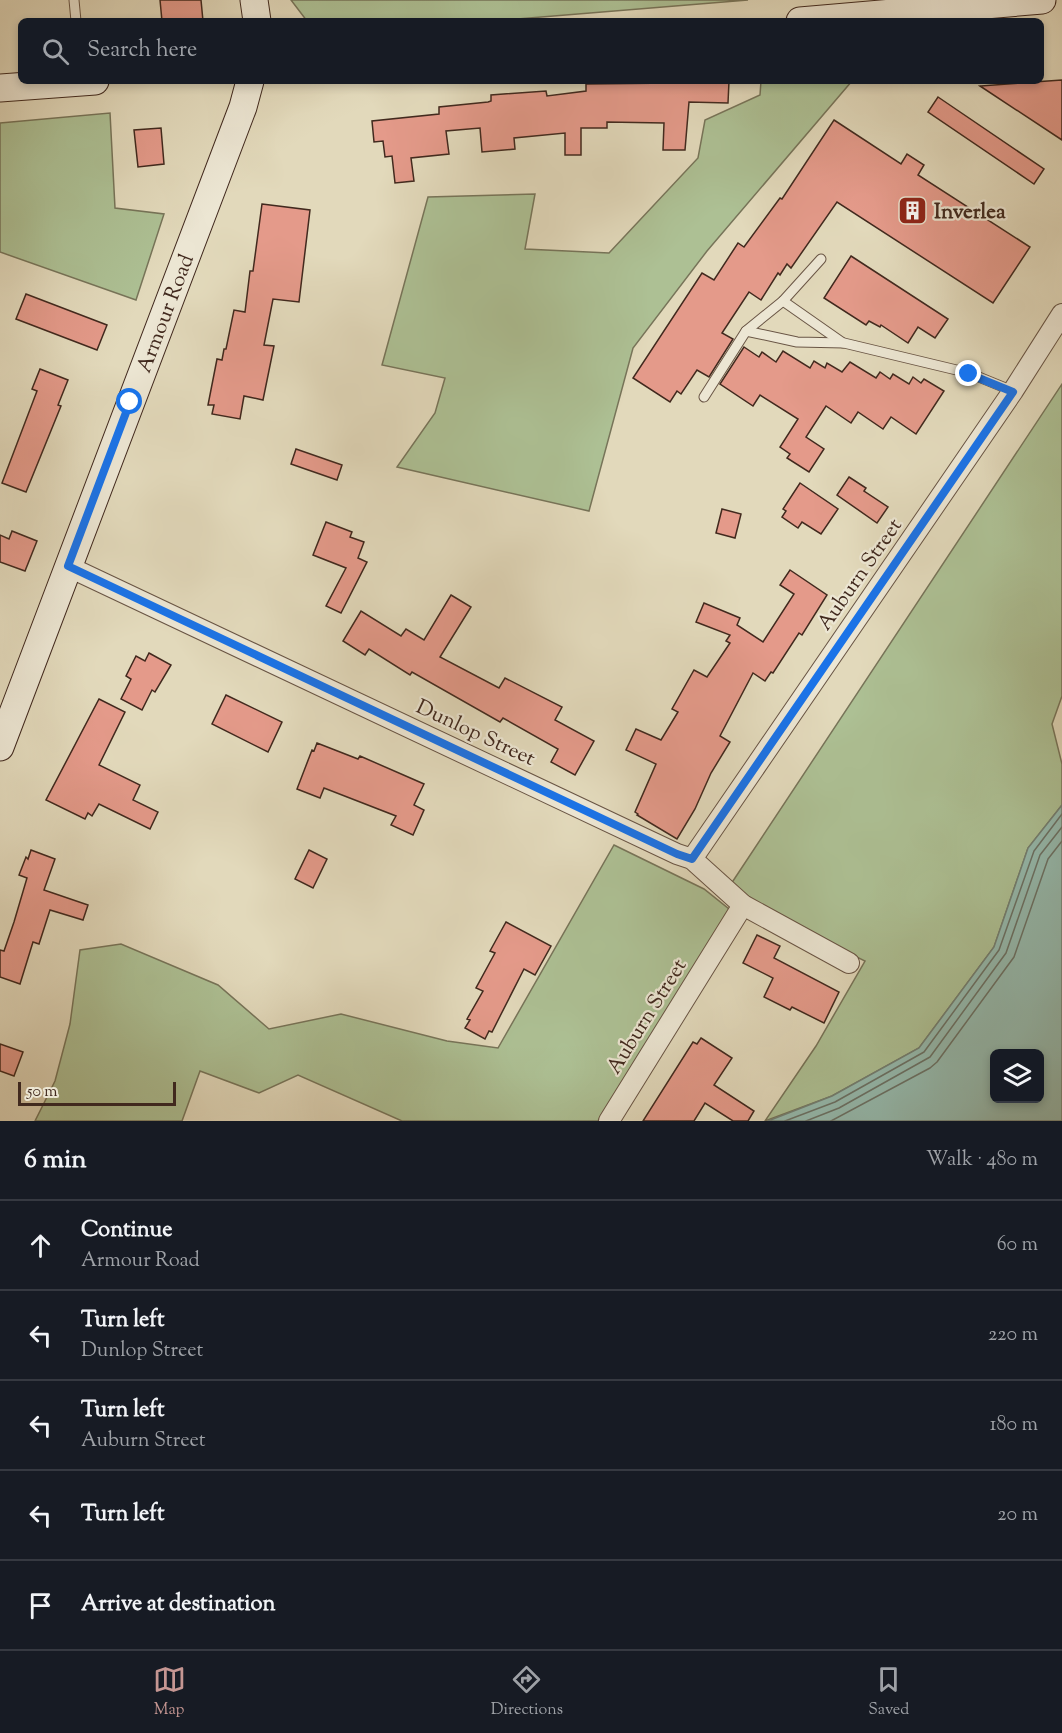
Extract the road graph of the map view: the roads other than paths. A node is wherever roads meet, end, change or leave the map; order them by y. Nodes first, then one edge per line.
1 (74, 0) edge
2 (254, 0) edge
3 (1042, 0) edge
4 (76, 18) edge
5 (256, 18) edge
6 (835, 18) edge
7 (47, 84) edge
8 (249, 84) edge
9 (0, 88) edge
10 (821, 259) dead end
11 (783, 302) junction
12 (1062, 314) edge
13 (746, 331) junction
14 (844, 344) junction
15 (1013, 392) junction
16 (704, 397) dead end
17 (68, 566) junction
18 (0, 747) edge
19 (692, 859) junction
20 (743, 905) junction
21 (849, 963) dead end
22 (609, 1121) edge

1 - 4 lane
2 - 5 main road
3 - 6 main road
7 - 9 main road
8 - 17 main road, Armour Road
10 - 11 lane
11 - 13 lane
11 - 14 lane
12 - 15 street, Auburn Street
13 - 14 lane
13 - 16 lane
14 - 15 lane
15 - 19 street, Auburn Street
17 - 18 main road, Armour Road
17 - 19 street, Dunlop Street
19 - 20 street, Dunlop Street
20 - 21 street, Dunlop Street
20 - 22 street, Auburn Street

